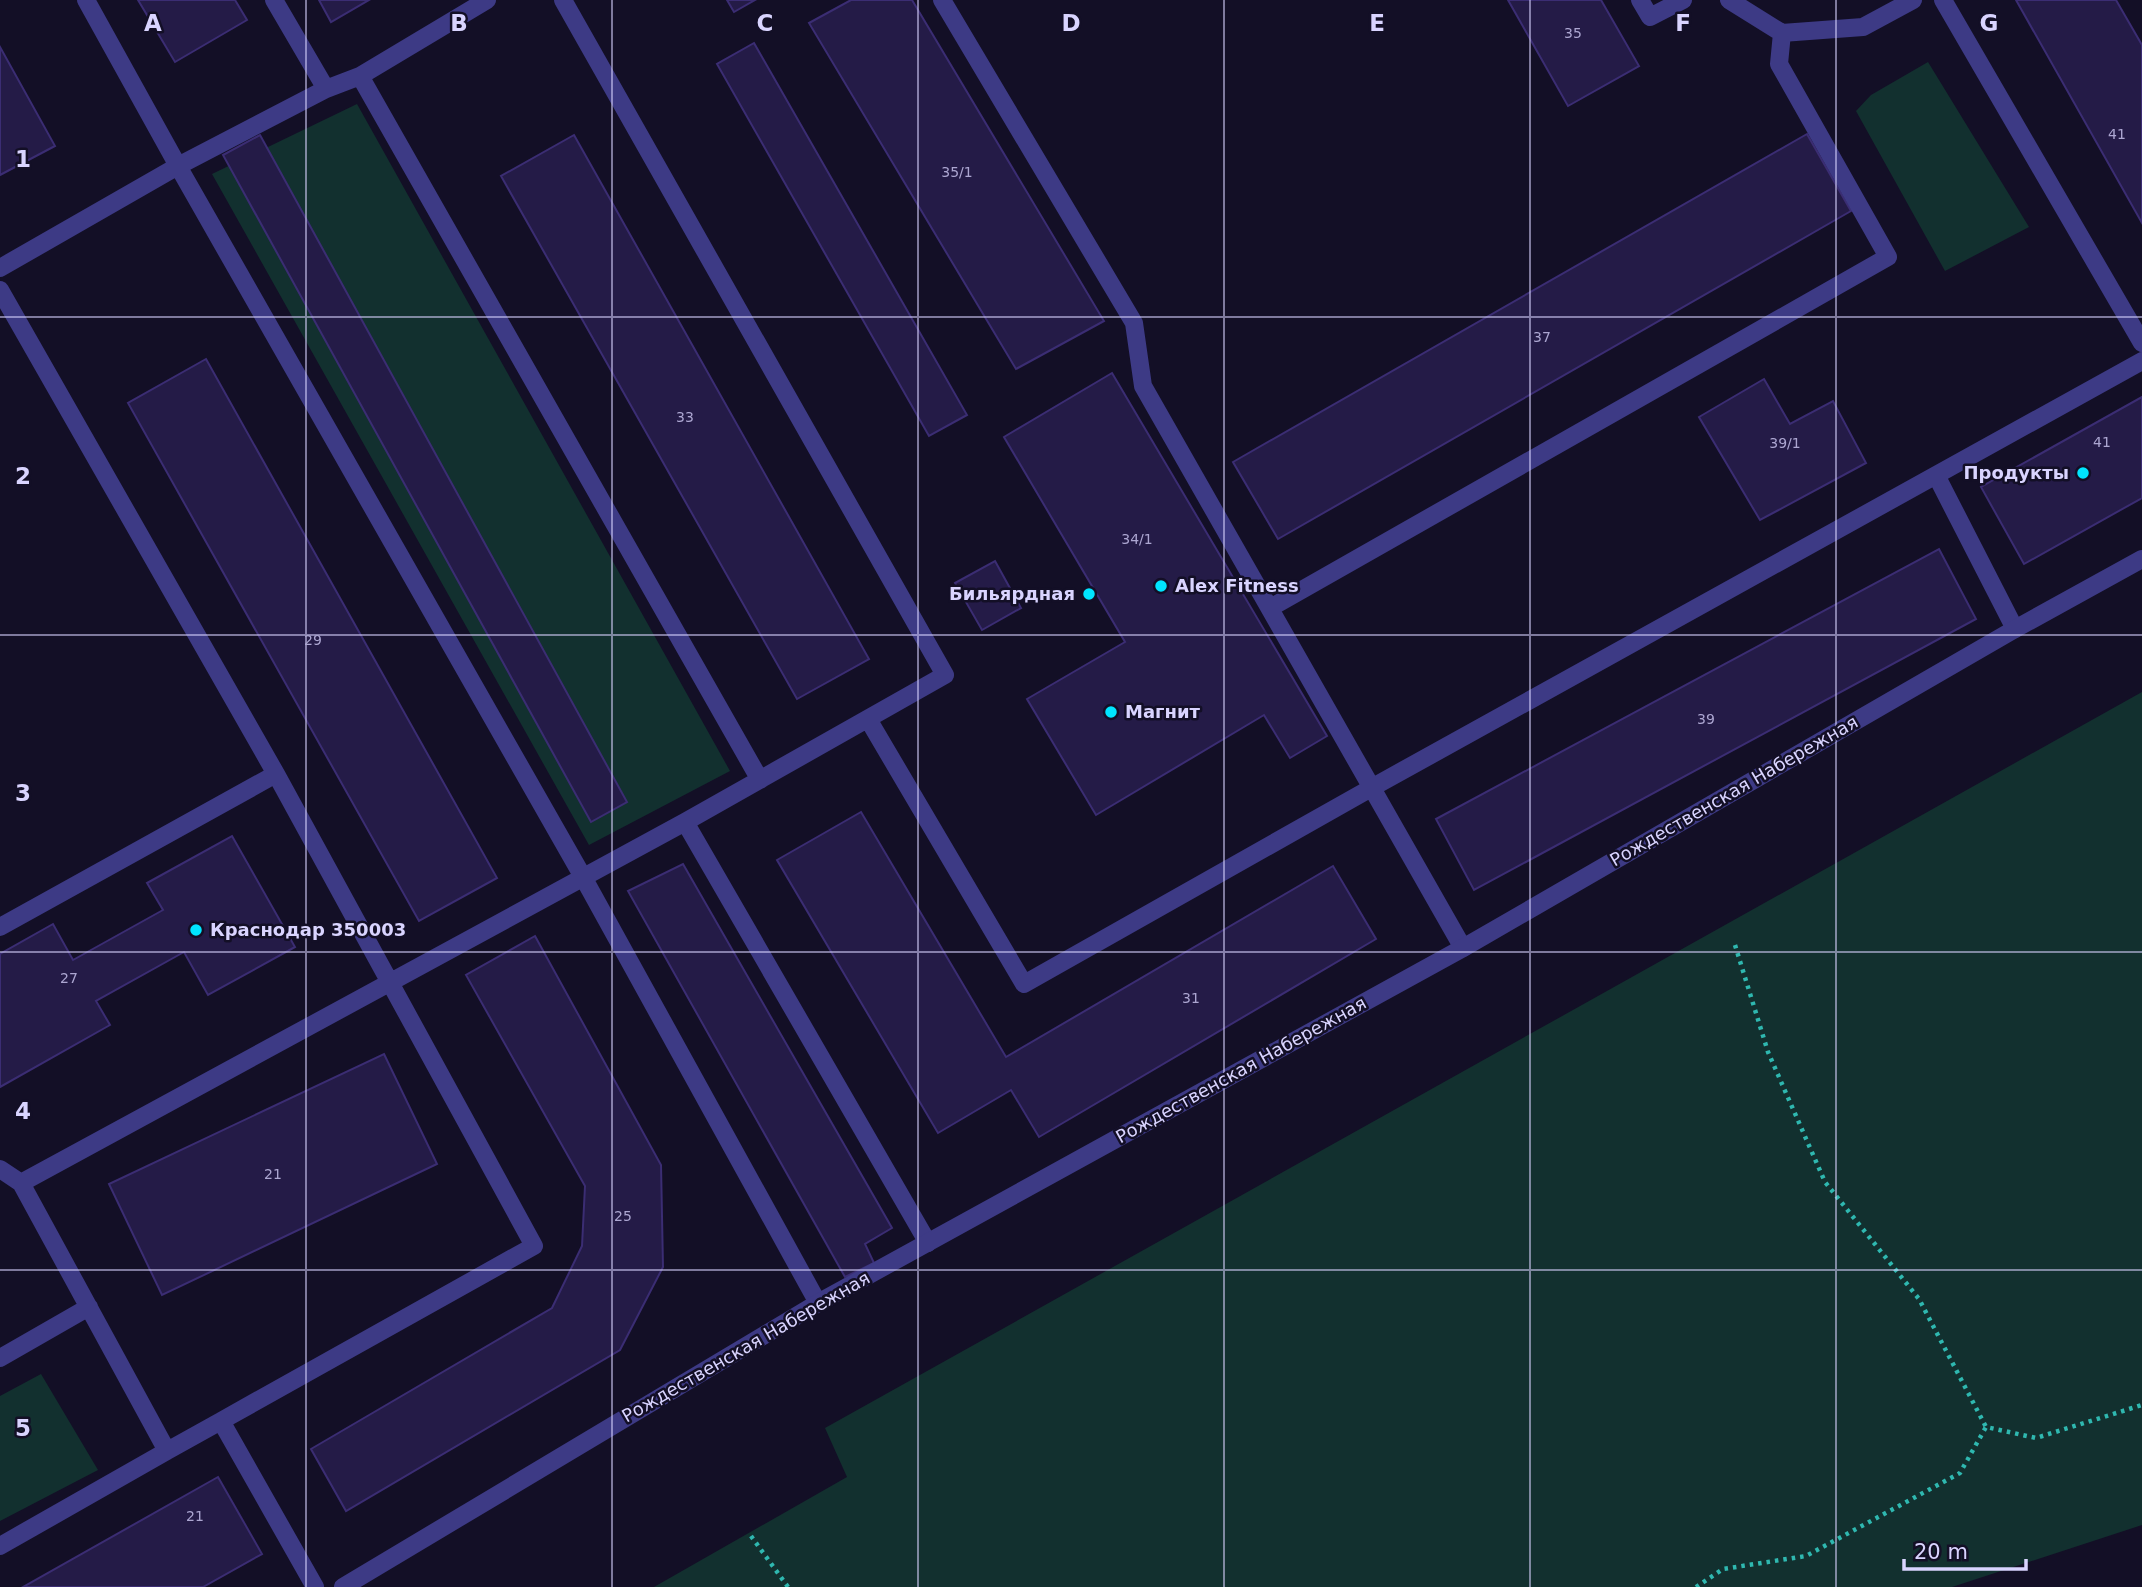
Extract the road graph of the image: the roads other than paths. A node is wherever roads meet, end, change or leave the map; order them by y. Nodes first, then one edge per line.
1 (86, 0) edge
2 (274, 0) edge
3 (487, 0) edge
4 (563, 0) edge
5 (942, 0) edge
6 (1640, 0) edge
7 (1683, 0) edge
8 (1729, 0) edge
9 (1913, 0) edge
10 (1943, 0) edge
11 (1782, 33) junction
12 (360, 76) junction
13 (326, 89) junction
14 (178, 166) junction
15 (0, 268) edge
16 (0, 290) edge
17 (2142, 343) edge
18 (2142, 361) edge
19 (1936, 475) junction
20 (2142, 559) edge
21 (1270, 607) junction
22 (2015, 629) junction
23 (868, 719) junction
24 (276, 774) junction
25 (760, 780) junction
26 (1373, 787) junction
27 (685, 822) junction
28 (583, 877) junction
29 (0, 927) edge
30 (1463, 948) junction
31 (390, 982) junction
32 (0, 1169) edge
33 (21, 1183) junction
34 (928, 1243) junction
35 (818, 1303) junction
36 (89, 1307) junction
37 (0, 1358) edge
38 (221, 1421) junction
39 (167, 1451) junction
40 (0, 1546) edge
41 (315, 1587) edge
42 (343, 1587) edge

1 - 14 street
2 - 13 street
3 - 12 street
4 - 23 street
5 - 21 street
6 - 7 street
8 - 11 street
9 - 11 street
10 - 17 street
11 - 21 street
12 - 13 street
12 - 25 street
13 - 14 street
14 - 15 street
14 - 28 street
16 - 24 street
18 - 19 street
19 - 22 street
19 - 26 street
20 - 22 street, Рождественская Набережная
21 - 26 street
22 - 30 street, Рождественская Набережная
23 - 25 street
23 - 26 street
24 - 29 street
24 - 31 street
25 - 27 street
26 - 30 street
27 - 28 street
27 - 34 street
28 - 31 street
28 - 35 street
30 - 34 street, Рождественская Набережная
31 - 33 street
31 - 38 street
32 - 33 street
33 - 36 street
34 - 35 street, Рождественская Набережная
35 - 42 street, Рождественская Набережная
36 - 37 street
36 - 39 street
38 - 39 street
38 - 41 street
39 - 40 street

